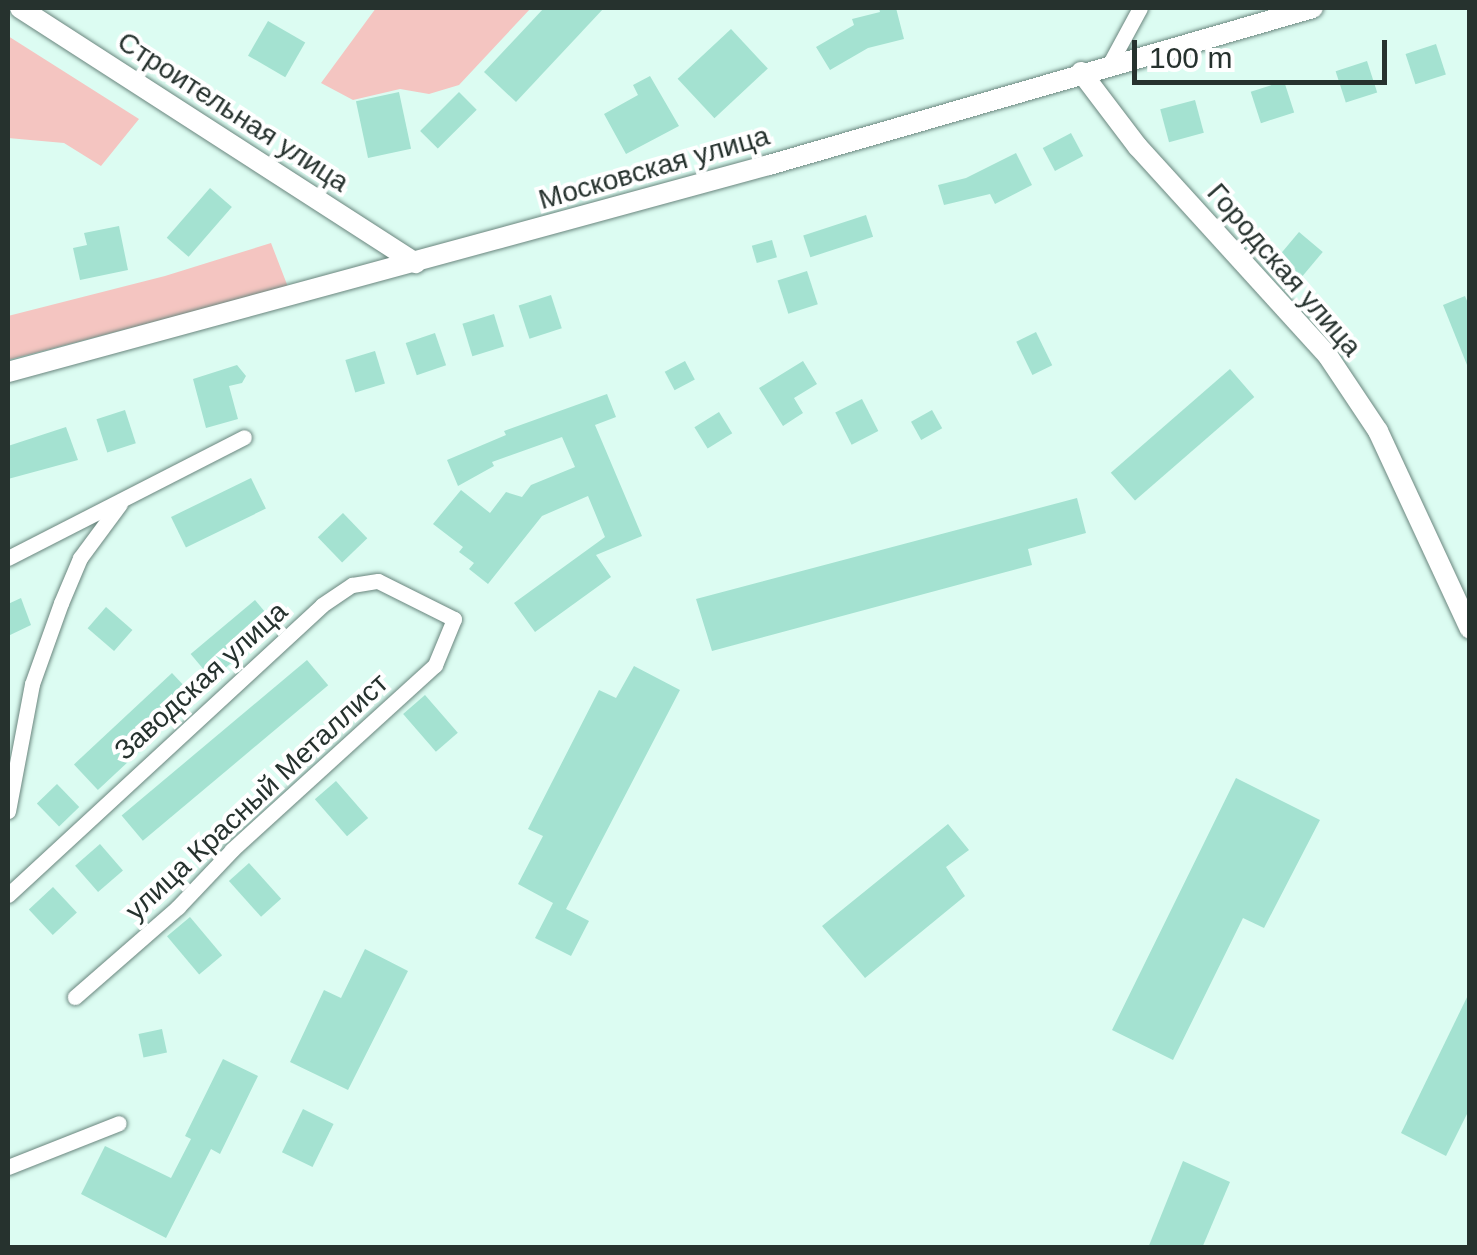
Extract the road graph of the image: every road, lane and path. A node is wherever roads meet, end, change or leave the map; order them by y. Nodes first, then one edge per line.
1 (20, 8) edge
2 (1140, 8) edge
3 (1313, 8) edge
4 (1109, 65) junction
5 (1082, 72) junction
6 (416, 263) junction
7 (8, 372) edge
8 (244, 437) dead end
9 (120, 504) junction
10 (8, 558) edge
11 (454, 619) joint
12 (1470, 630) edge
13 (13, 755) edge
14 (8, 810) edge
15 (8, 895) edge
16 (75, 997) dead end
17 (119, 1123) dead end
18 (8, 1167) edge

1 - 6 main road, Строительная улица
2 - 4 street
3 - 4 main road, Московская улица
4 - 5 main road, Московская улица
5 - 6 main road, Московская улица
5 - 12 main road, Городская улица
6 - 7 main road, Московская улица
8 - 9 street
9 - 10 street
9 - 13 street
11 - 15 street, Заводская улица
11 - 16 street, улица Красный Металлист
13 - 14 street
17 - 18 street

